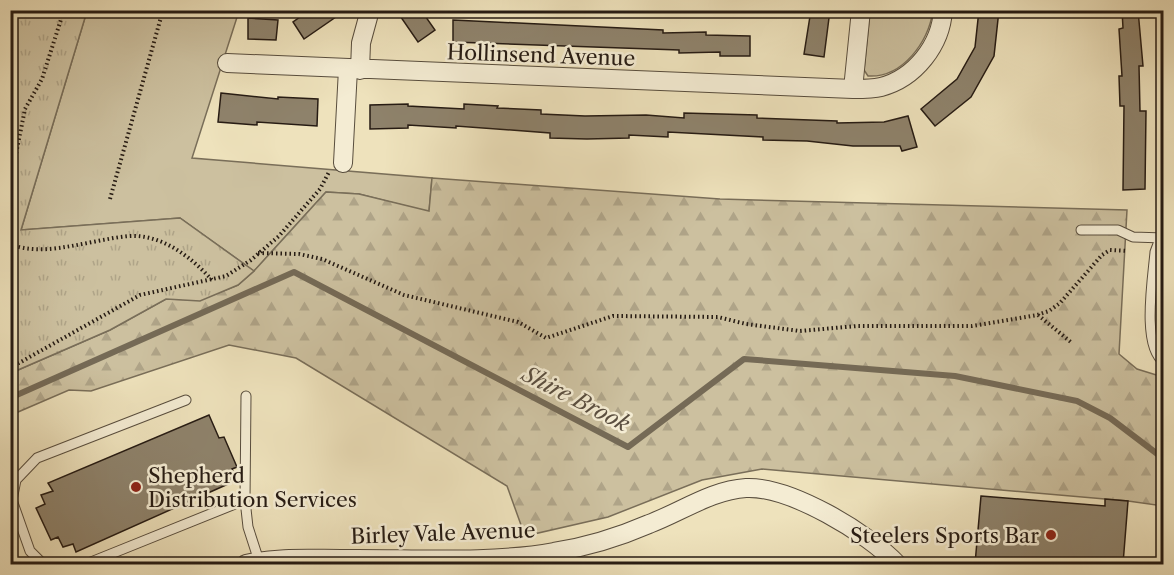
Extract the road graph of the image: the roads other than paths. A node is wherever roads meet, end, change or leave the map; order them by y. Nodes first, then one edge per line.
1 (370, 10) edge
2 (861, 10) edge
3 (943, 10) edge
4 (228, 63) dead end
5 (354, 70) junction
6 (853, 90) junction
7 (338, 163) road end
8 (1081, 230) dead end
9 (1164, 238) edge
10 (1164, 362) edge
11 (246, 396) dead end
12 (186, 400) dead end
13 (245, 500) junction
14 (319, 562) edge
15 (253, 563) edge
16 (43, 564) edge
17 (86, 564) edge
18 (897, 564) edge

1 - 5 street
2 - 6 street
3 - 6 street, Hollinsend Avenue
4 - 5 street, Hollinsend Avenue
5 - 6 street, Hollinsend Avenue
5 - 7 street
8 - 9 lane
9 - 10 lane
11 - 13 lane
12 - 16 lane
13 - 15 lane
13 - 17 lane
14 - 15 street, Birley Vale Avenue
14 - 18 street, Birley Vale Avenue

